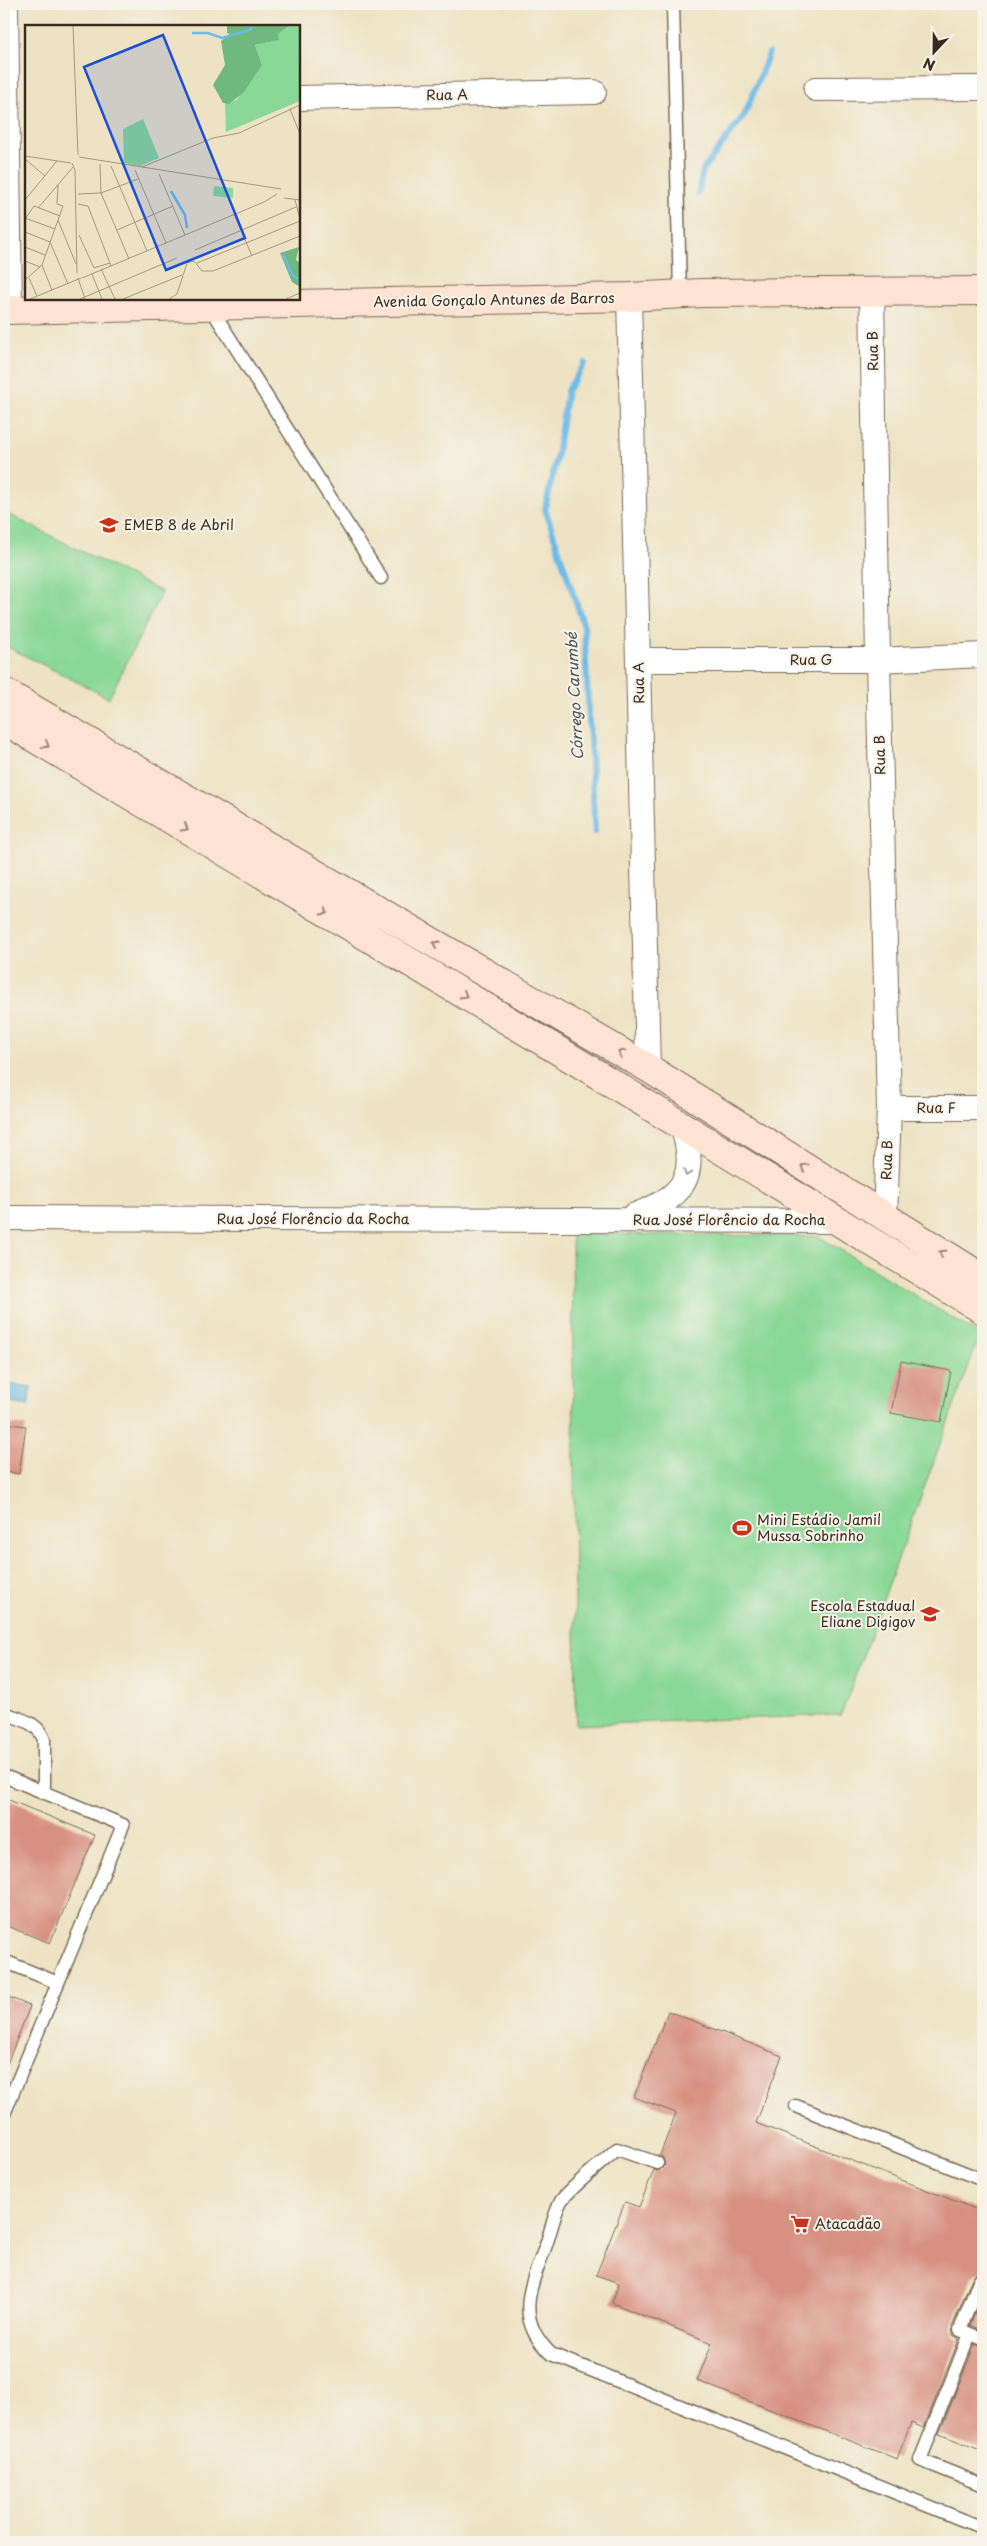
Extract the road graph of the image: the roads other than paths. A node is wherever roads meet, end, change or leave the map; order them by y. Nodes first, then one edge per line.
1 (6, 4) edge
2 (674, 4) edge
3 (983, 88) edge
4 (816, 89) dead end
5 (594, 92) dead end
6 (300, 98) edge
7 (12, 103) edge
8 (983, 291) edge
9 (872, 292) junction
10 (680, 294) junction
11 (629, 297) junction
12 (209, 305) junction
13 (7, 310) edge
14 (381, 578) dead end
15 (983, 655) edge
16 (639, 660) junction
17 (878, 660) junction
18 (4, 692) edge
19 (4, 720) edge
20 (648, 1068) junction
21 (889, 1108) junction
22 (983, 1108) edge
23 (682, 1126) junction
24 (4, 1218) edge
25 (885, 1218) junction
26 (622, 1220) junction
27 (837, 1221) junction
28 (983, 1278) edge
29 (983, 1310) edge
30 (4, 1713) edge
31 (4, 1776) edge
32 (44, 1793) junction
33 (4, 1961) edge
34 (58, 1983) junction
35 (796, 2106) dead end
36 (4, 2114) edge
37 (657, 2163) dead end
38 (983, 2180) edge
39 (983, 2282) edge
40 (970, 2334) junction
41 (983, 2339) edge
42 (983, 2485) edge
43 (983, 2528) edge

1 - 7 street
2 - 10 lane
3 - 4 street
5 - 6 street, Rua A
7 - 13 street
8 - 9 main road, Avenida Gonçalo Antunes de Barros
9 - 10 main road, Avenida Gonçalo Antunes de Barros
9 - 17 street, Rua B
10 - 11 main road, Avenida Gonçalo Antunes de Barros
11 - 12 main road, Avenida Gonçalo Antunes de Barros
11 - 16 street, Rua A
12 - 13 main road, Avenida Gonçalo Antunes de Barros
12 - 14 lane
15 - 17 street, Rua G
16 - 17 street, Rua G
16 - 20 street, Rua A
17 - 21 street, Rua B
20 -> 18 main road
19 -> 23 main road
25 -> 20 main road
21 - 22 street, Rua F
21 - 25 street, Rua B
23 -> 26 street, Rua José Florêncio da Rocha
23 - 27 main road
24 - 26 street, Rua José Florêncio da Rocha
28 -> 25 main road
26 - 27 street, Rua José Florêncio da Rocha
27 - 29 main road
30 - 32 lane
31 - 32 lane
32 - 34 lane
33 - 34 lane
34 - 36 lane
35 - 38 lane
37 - 43 lane
39 - 40 lane
40 - 41 lane
40 - 42 lane

